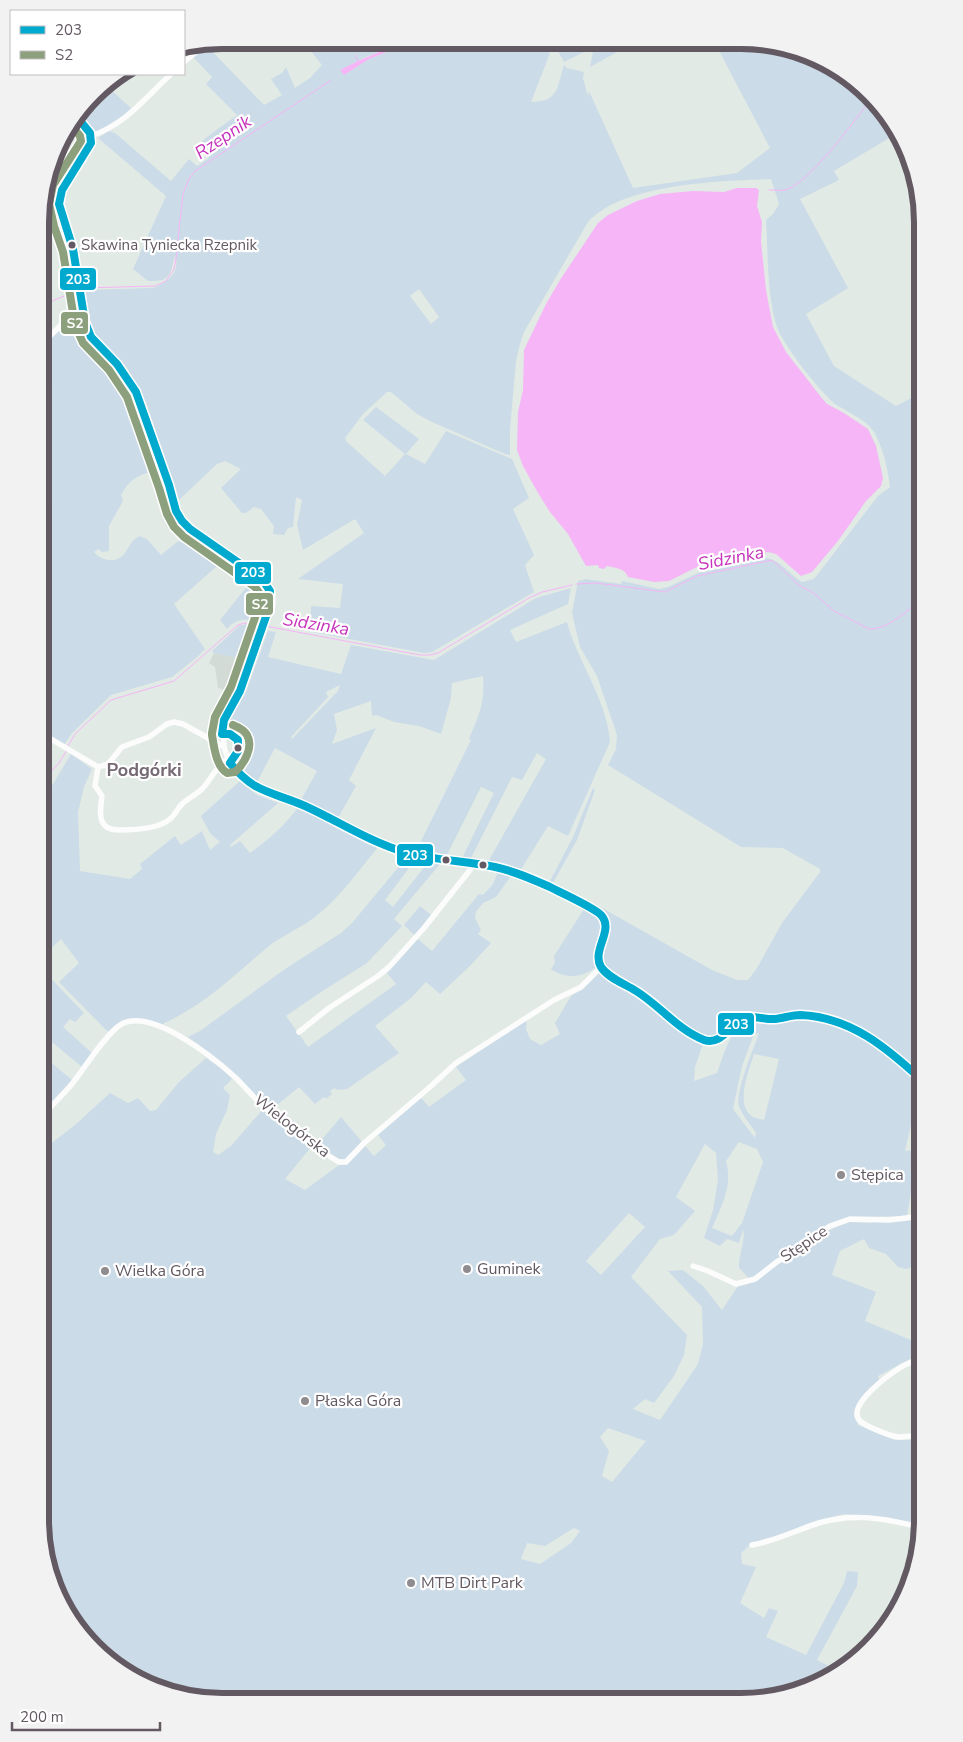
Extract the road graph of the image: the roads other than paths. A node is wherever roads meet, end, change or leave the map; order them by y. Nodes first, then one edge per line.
1 (198, 51) edge
2 (185, 61) edge
3 (169, 75) edge
4 (81, 122) edge
5 (91, 136) junction
6 (82, 301) junction
7 (49, 337) edge
8 (49, 738) edge
9 (224, 748) junction
10 (228, 759) junction
11 (98, 767) junction
12 (472, 864) junction
13 (601, 967) junction
14 (298, 1032) dead end
15 (914, 1073) edge
16 (49, 1108) edge
17 (914, 1217) edge
18 (693, 1266) dead end
19 (914, 1362) edge
20 (914, 1436) edge
21 (914, 1526) edge
22 (752, 1545) dead end

1 - 2 street
3 - 5 street
4 - 5 street
5 - 6 street
6 - 7 street
6 - 9 street
8 - 11 street
9 - 10 street
9 - 11 street
10 - 11 street
10 - 12 street
12 - 13 street
12 - 14 street
13 - 15 street
13 - 16 street, Wielogórska
17 - 18 street, Stępice
19 - 20 street
21 - 22 street

